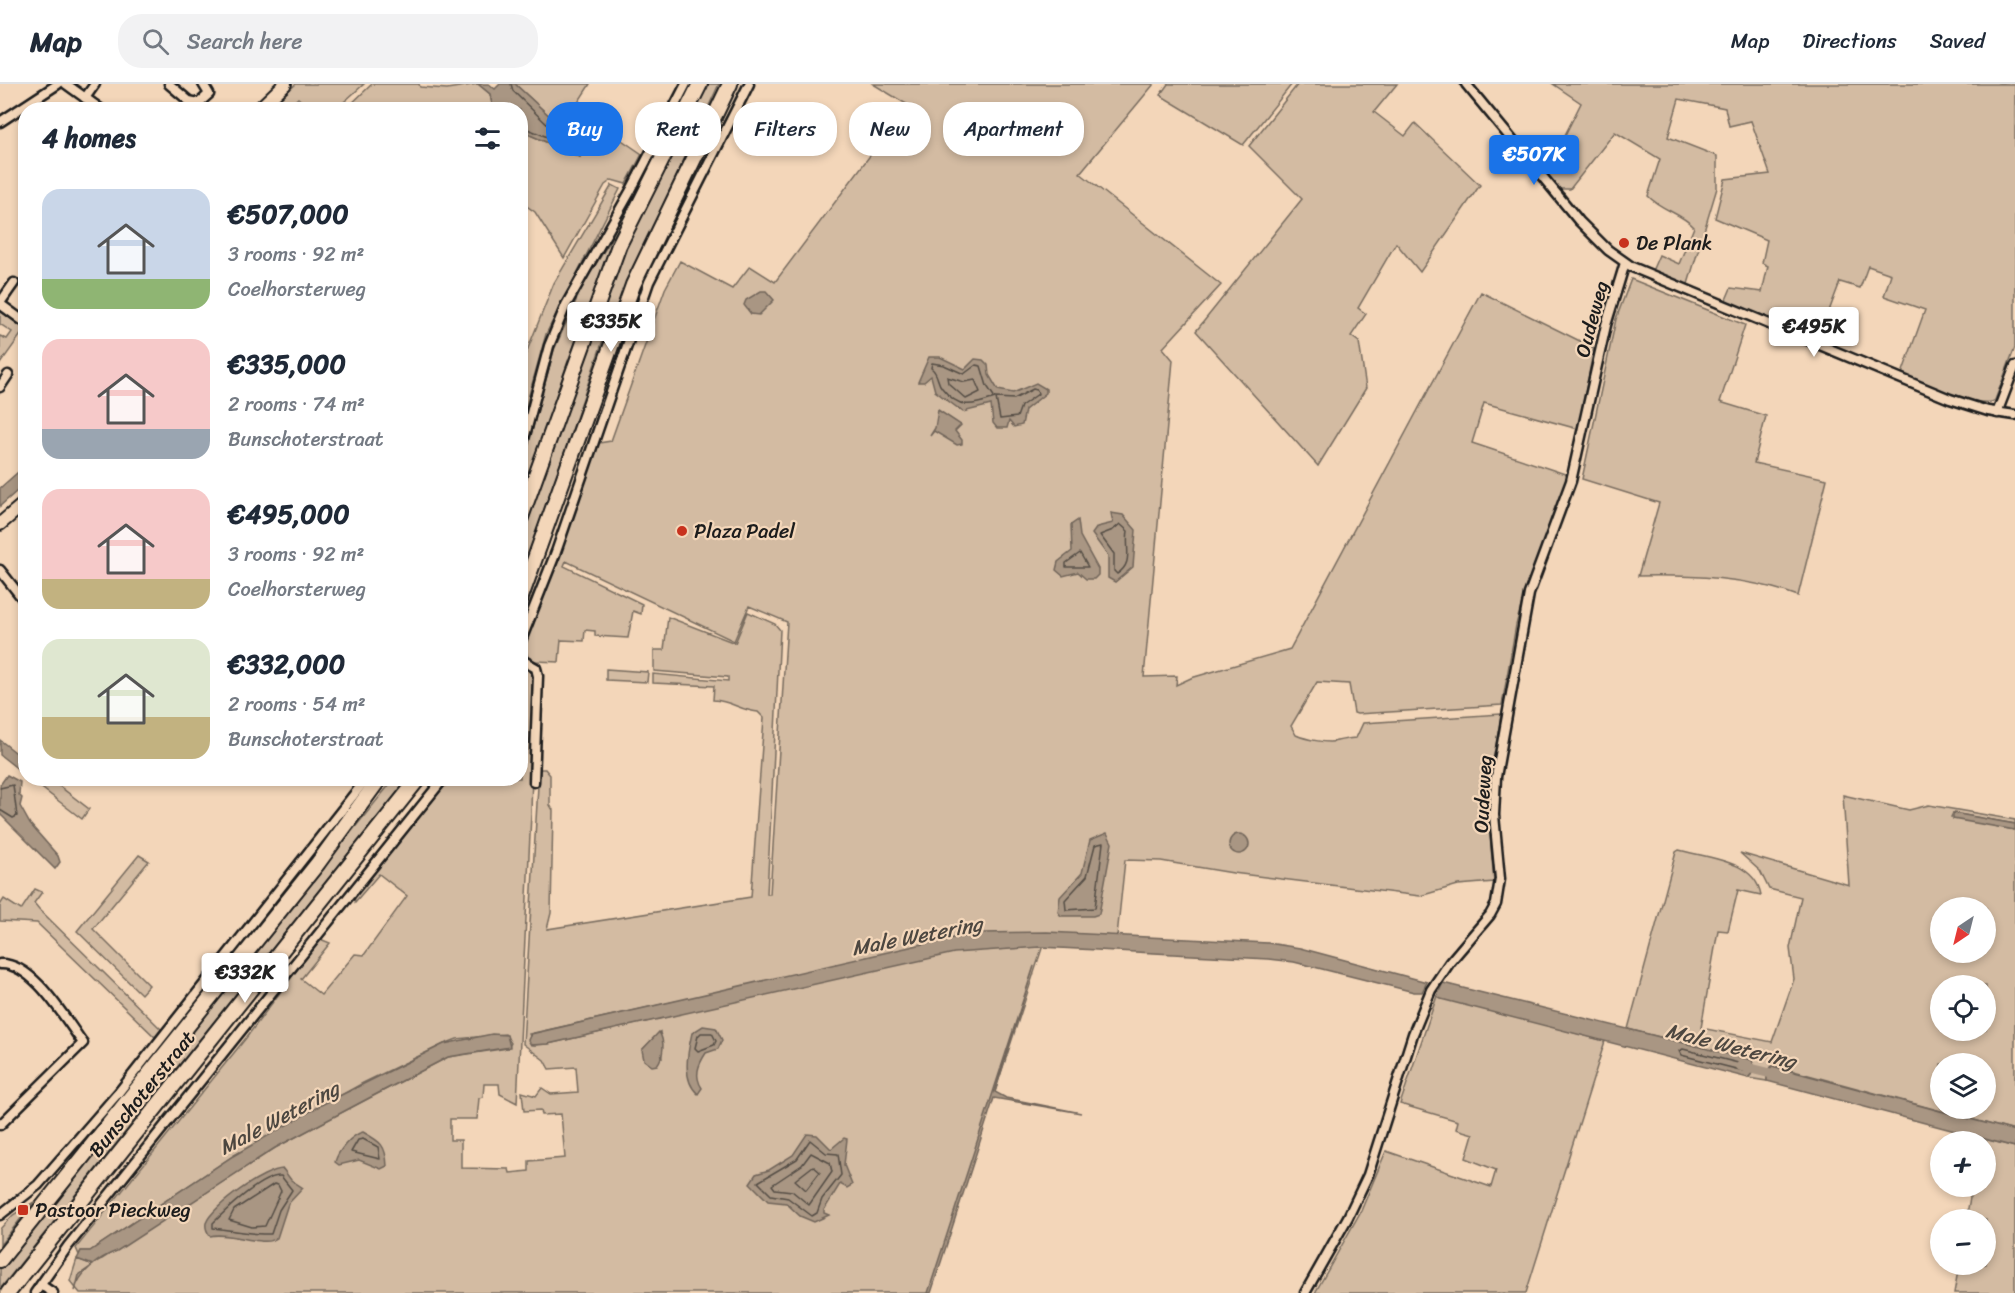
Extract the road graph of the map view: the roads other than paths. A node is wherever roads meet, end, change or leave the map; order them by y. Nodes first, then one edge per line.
1 (58, 84) edge
2 (66, 84) edge
3 (94, 84) edge
4 (169, 84) edge
5 (202, 84) edge
6 (285, 84) edge
7 (686, 84) edge
8 (700, 84) edge
9 (730, 84) edge
10 (749, 84) edge
11 (1466, 84) edge
12 (85, 98) junction
13 (31, 102) edge
14 (91, 102) edge
15 (196, 102) edge
16 (200, 102) edge
17 (266, 102) edge
18 (18, 110) edge
19 (0, 122) edge
20 (1625, 263) junction
21 (14, 283) dead end
22 (0, 303) edge
23 (18, 316) edge
24 (2015, 366) edge
25 (8, 375) dead end
26 (0, 387) edge
27 (1996, 413) junction
28 (2015, 415) edge
29 (528, 424) edge
30 (528, 498) edge
31 (18, 509) edge
32 (0, 524) edge
33 (0, 570) edge
34 (528, 578) edge
35 (18, 593) edge
36 (528, 623) edge
37 (528, 664) edge
38 (534, 782) dead end
39 (361, 786) edge
40 (374, 786) edge
41 (413, 786) edge
42 (438, 786) edge
43 (0, 964) edge
44 (0, 1125) edge
45 (0, 1215) edge
46 (0, 1260) edge
47 (41, 1285) junction
48 (8, 1293) edge
49 (35, 1293) edge
50 (53, 1293) edge
51 (1305, 1293) edge

1 - 13 street
2 - 12 street
3 - 12 street
4 - 15 street
5 - 16 street
6 - 17 street
7 - 29 street
8 - 30 main road
9 - 34 main road
10 - 36 street
11 - 20 street
12 - 14 street
18 - 19 street
20 - 27 street
20 - 51 street, Oudeweg
21 - 22 street
22 - 23 street
24 - 27 street
25 - 26 street
27 - 28 street
31 - 32 street
33 - 35 street
37 - 38 street
39 - 45 street, Bunschoterstraat
40 - 46 main road, Bunschoterstraat
41 - 48 main road, Bunschoterstraat
42 - 47 street, Bunschoterstraat
43 - 44 street
47 - 49 street, Bunschoterstraat
47 - 50 street

